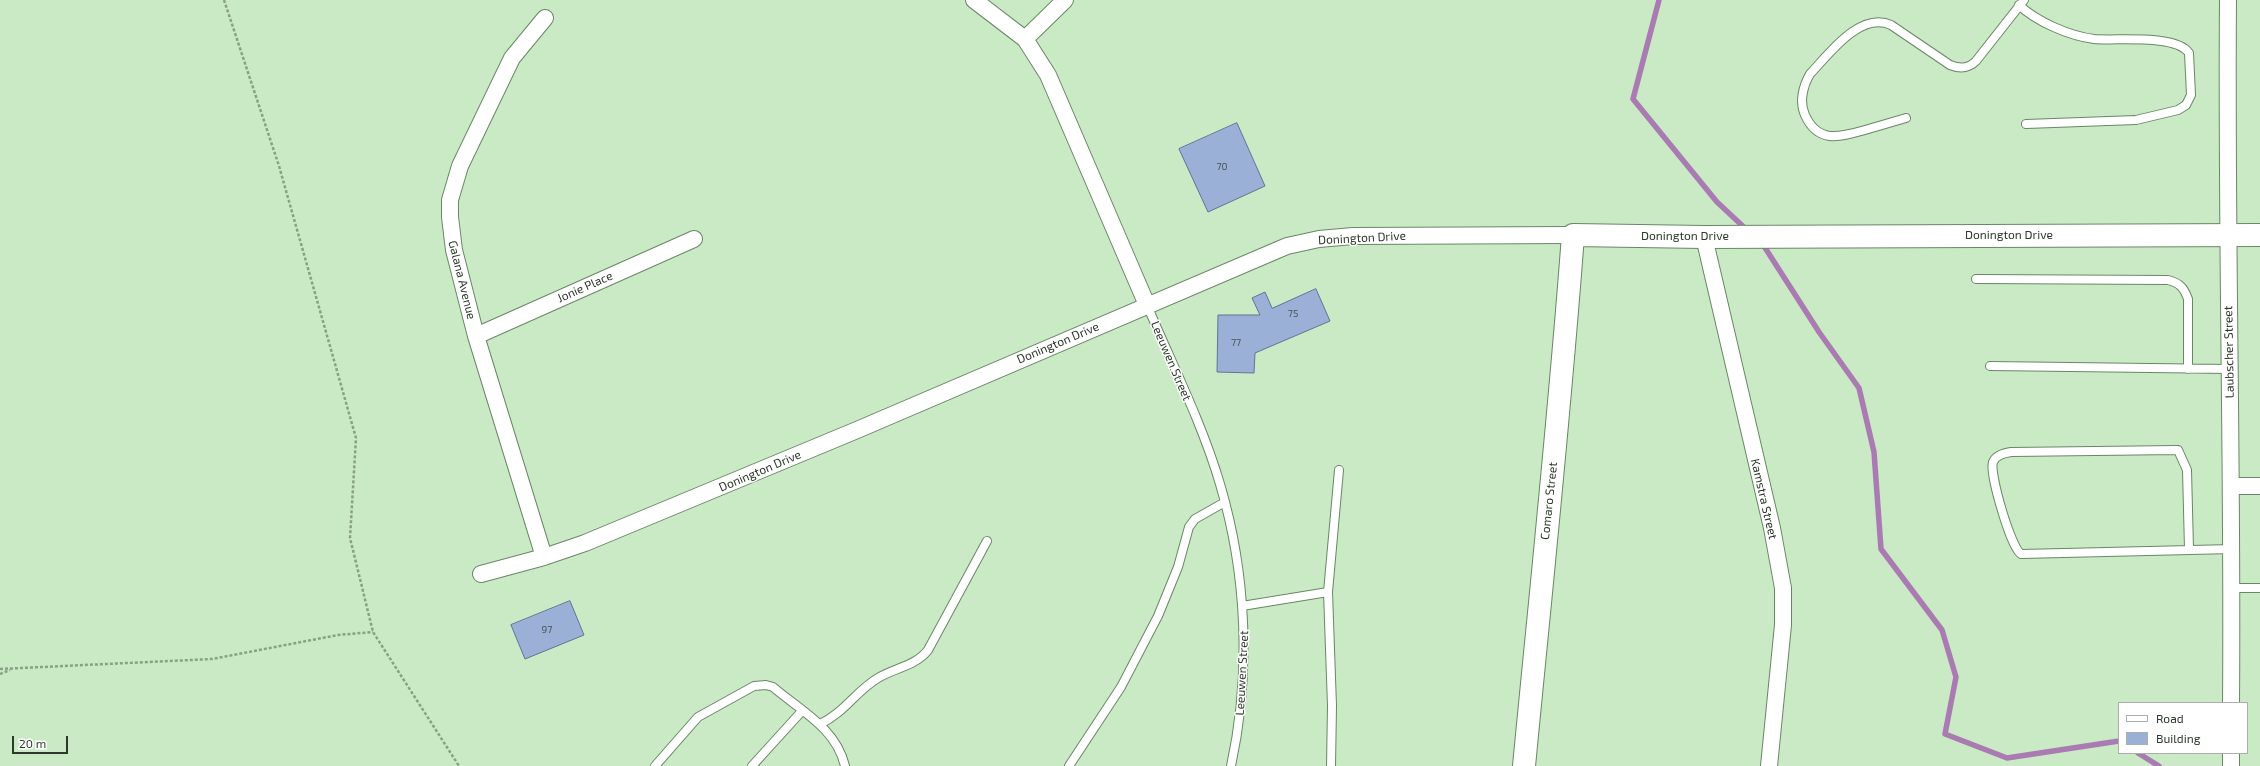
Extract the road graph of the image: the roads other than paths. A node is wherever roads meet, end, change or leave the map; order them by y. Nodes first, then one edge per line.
1 (974, 0) edge
2 (1065, 0) edge
3 (2228, 0) edge
4 (2022, 3) edge
5 (545, 18) dead end
6 (1025, 39) junction
7 (1906, 118) dead end
8 (2026, 124) dead end
9 (1573, 235) junction
10 (2228, 235) junction
11 (2260, 235) edge
12 (1712, 237) junction
13 (694, 239) dead end
14 (1976, 279) dead end
15 (1147, 305) junction
16 (476, 336) junction
17 (1990, 366) dead end
18 (2188, 369) junction
19 (2230, 369) junction
20 (1339, 470) dead end
21 (2231, 486) junction
22 (2260, 486) edge
23 (1225, 502) junction
24 (987, 541) dead end
25 (2189, 549) junction
26 (2233, 549) junction
27 (544, 557) junction
28 (480, 574) dead end
29 (2232, 588) junction
30 (2260, 588) edge
31 (1328, 592) junction
32 (1242, 606) junction
33 (2231, 702) edge
34 (802, 712) junction
35 (820, 724) junction
36 (2231, 754) edge
37 (655, 766) edge
38 (752, 766) edge
39 (845, 766) edge
40 (1069, 766) edge
41 (1231, 766) edge
42 (1331, 766) edge
43 (1524, 766) edge
44 (1769, 766) edge
45 (2231, 766) edge

1 - 6 street, Leeuwen Street
2 - 6 street
3 - 10 street, Laubscher Street
4 - 7 lane
4 - 8 lane
5 - 16 street, Galana Avenue
6 - 15 street, Leeuwen Street
9 - 12 street, Donington Drive
9 - 15 street, Donington Drive
9 - 43 street, Comaro Street
10 - 11 street, Donington Drive
10 - 12 street, Donington Drive
10 - 19 street, Laubscher Street
12 - 44 street, Kamstra Street
13 - 16 street, Jonie Place
14 - 18 lane
15 - 23 lane, Leeuwen Street
15 - 27 street, Donington Drive
16 - 27 street, Galana Avenue
17 - 18 lane
18 - 19 lane
19 - 21 street, Laubscher Street
20 - 31 lane
21 - 22 street
21 - 26 street, Laubscher Street
23 - 32 lane, Leeuwen Street
23 - 40 lane
24 - 35 lane
25 - 25 lane
25 - 26 lane
26 - 29 street, Laubscher Street
27 - 28 street, Donington Drive
29 - 30 lane
29 - 33 street, Laubscher Street
31 - 32 lane
31 - 42 lane
32 - 41 lane, Leeuwen Street
34 - 35 lane
34 - 37 lane
34 - 38 lane
35 - 39 lane
36 - 45 street

